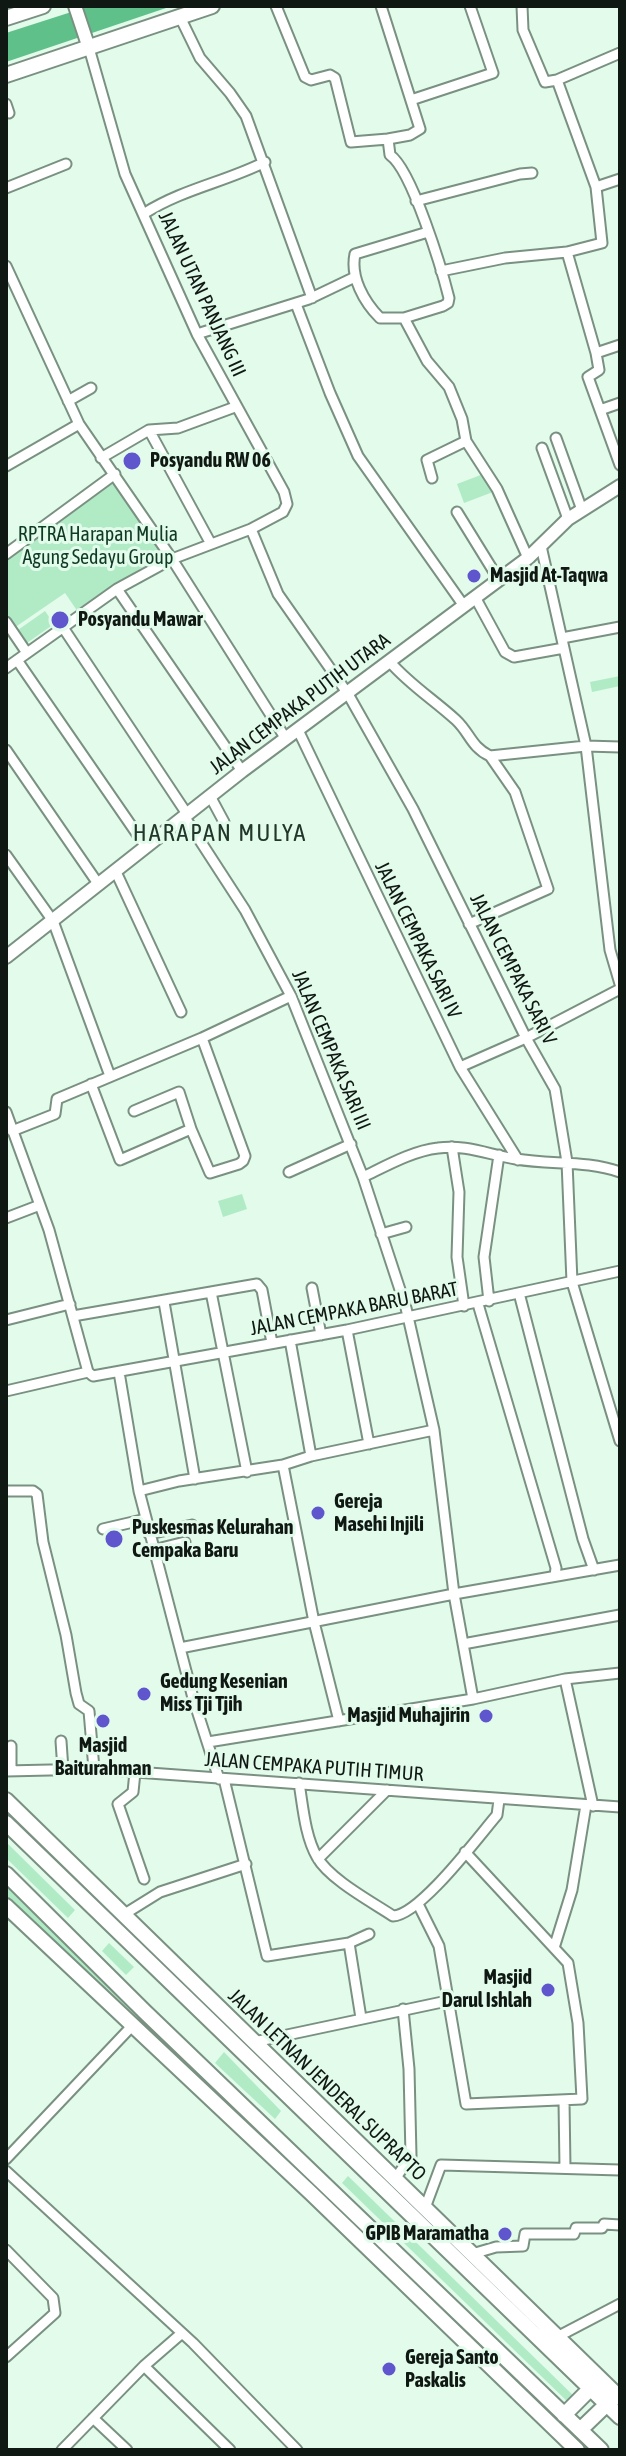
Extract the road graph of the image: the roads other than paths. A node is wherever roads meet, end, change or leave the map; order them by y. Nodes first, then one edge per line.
1 (43, 6) edge
2 (75, 6) edge
3 (212, 6) edge
4 (276, 6) edge
5 (381, 6) edge
6 (470, 6) edge
7 (522, 6) edge
8 (23, 9) edge
9 (180, 17) junction
10 (6, 18) edge
11 (88, 45) junction
12 (620, 53) edge
13 (6, 75) edge
14 (557, 80) junction
15 (411, 100) junction
16 (388, 139) junction
17 (265, 162) junction
18 (66, 164) dead end
19 (532, 173) dead end
20 (620, 179) edge
21 (596, 187) junction
22 (6, 188) edge
23 (416, 201) junction
24 (145, 213) junction
25 (428, 232) junction
26 (567, 252) junction
27 (6, 266) edge
28 (441, 271) junction
29 (355, 277) junction
30 (312, 298) junction
31 (296, 304) junction
32 (404, 318) junction
33 (197, 334) junction
34 (620, 345) edge
35 (596, 353) junction
36 (91, 388) dead end
37 (68, 401) junction
38 (620, 403) edge
39 (235, 407) junction
40 (600, 410) junction
41 (79, 424) junction
42 (149, 430) junction
43 (556, 438) dead end
44 (466, 441) junction
45 (542, 448) dead end
46 (101, 458) junction
47 (620, 465) edge
48 (6, 466) edge
49 (115, 474) junction
50 (432, 478) dead end
51 (620, 486) edge
52 (582, 510) junction
53 (457, 512) dead end
54 (568, 519) junction
55 (251, 529) junction
56 (211, 544) junction
57 (541, 546) junction
58 (6, 554) edge
59 (528, 558) junction
60 (172, 559) junction
61 (499, 580) junction
62 (117, 589) junction
63 (475, 597) junction
64 (464, 606) junction
65 (6, 622) edge
66 (620, 627) edge
67 (64, 629) junction
68 (563, 643) junction
69 (27, 653) junction
70 (17, 660) junction
71 (390, 662) junction
72 (6, 668) edge
73 (348, 694) junction
74 (298, 730) junction
75 (286, 739) junction
76 (586, 746) junction
77 (620, 747) edge
78 (6, 750) edge
79 (490, 756) junction
80 (242, 771) junction
81 (210, 796) junction
82 (185, 815) junction
83 (224, 822) dead end
84 (146, 847) junction
85 (6, 855) edge
86 (116, 872) junction
87 (99, 885) junction
88 (53, 921) junction
89 (469, 924) junction
90 (6, 957) edge
91 (620, 987) edge
92 (291, 996) junction
93 (181, 1012) dead end
94 (202, 1038) junction
95 (526, 1038) junction
96 (460, 1067) junction
97 (110, 1076) junction
98 (91, 1084) junction
99 (134, 1111) dead end
100 (6, 1112) edge
101 (191, 1129) junction
102 (12, 1131) junction
103 (11, 1144) edge
104 (351, 1144) junction
105 (452, 1147) junction
106 (499, 1155) junction
107 (518, 1160) junction
108 (567, 1162) junction
109 (289, 1172) dead end
110 (620, 1172) edge
111 (363, 1177) junction
112 (40, 1205) junction
113 (6, 1218) edge
114 (406, 1227) dead end
115 (381, 1234) junction
116 (620, 1271) edge
117 (572, 1282) junction
118 (312, 1288) dead end
119 (211, 1292) junction
120 (519, 1293) junction
121 (164, 1302) junction
122 (483, 1302) junction
123 (70, 1304) junction
124 (464, 1306) junction
125 (73, 1316) junction
126 (408, 1316) junction
127 (6, 1320) edge
128 (347, 1330) junction
129 (321, 1335) junction
130 (290, 1340) junction
131 (272, 1343) junction
132 (224, 1352) junction
133 (174, 1362) junction
134 (119, 1372) junction
135 (91, 1374) junction
136 (6, 1391) edge
137 (434, 1430) junction
138 (620, 1441) edge
139 (369, 1444) junction
140 (311, 1456) junction
141 (283, 1465) junction
142 (247, 1472) junction
143 (195, 1479) junction
144 (8, 1491) edge
145 (139, 1491) junction
146 (146, 1519) junction
147 (192, 1525) dead end
148 (103, 1529) dead end
149 (149, 1534) junction
150 (185, 1542) dead end
151 (153, 1550) junction
152 (620, 1565) edge
153 (594, 1570) junction
154 (555, 1576) junction
155 (454, 1594) junction
156 (620, 1615) edge
157 (314, 1622) junction
158 (463, 1644) junction
159 (180, 1648) junction
160 (620, 1673) edge
161 (565, 1679) junction
162 (473, 1699) junction
163 (339, 1721) junction
164 (61, 1741) dead end
165 (208, 1742) junction
166 (11, 1746) dead end
167 (94, 1769) junction
168 (8, 1770) edge
169 (63, 1770) junction
170 (135, 1772) junction
171 (221, 1779) junction
172 (299, 1783) junction
173 (387, 1790) junction
174 (6, 1800) edge
175 (499, 1800) junction
176 (590, 1805) junction
177 (620, 1807) edge
178 (6, 1823) edge
179 (465, 1852) junction
180 (318, 1859) junction
181 (246, 1864) junction
182 (6, 1874) edge
183 (144, 1879) dead end
184 (418, 1904) junction
185 (6, 1906) edge
186 (123, 1915) junction
187 (369, 1934) dead end
188 (349, 1943) junction
189 (554, 1948) junction
190 (188, 1977) junction
191 (169, 1981) junction
192 (447, 2001) junction
193 (403, 2009) junction
194 (361, 2018) junction
195 (132, 2026) junction
196 (254, 2042) junction
197 (564, 2101) junction
198 (6, 2159) edge
199 (565, 2168) junction
200 (620, 2170) edge
201 (6, 2171) edge
202 (395, 2179) junction
203 (425, 2208) junction
204 (620, 2225) edge
205 (367, 2247) junction
206 (6, 2250) edge
207 (472, 2254) junction
208 (396, 2255) junction
209 (620, 2304) edge
210 (182, 2333) junction
211 (557, 2337) junction
212 (6, 2357) edge
213 (144, 2366) junction
214 (590, 2389) junction
215 (613, 2401) edge
216 (564, 2415) junction
217 (620, 2417) edge
218 (93, 2418) junction
219 (580, 2430) junction
220 (62, 2450) edge
221 (127, 2450) edge
222 (230, 2450) edge
223 (297, 2450) edge
224 (577, 2450) edge
225 (601, 2450) edge

1 - 8 main road
2 - 11 street
3 - 9 main road
4 - 16 street
5 - 15 street
6 - 15 street
7 - 14 street
8 - 10 main road
9 - 11 main road
9 - 17 street
11 - 13 main road
11 - 24 street, JALAN UTAN PANJANG III
12 - 14 street
14 - 21 street
15 - 16 street
16 - 23 street
17 - 24 street
17 - 30 street
18 - 22 street
19 - 23 street
20 - 21 street
21 - 26 street
23 - 25 street
24 - 33 street, JALAN UTAN PANJANG III
25 - 28 street
25 - 29 street
26 - 28 street
26 - 35 street
27 - 37 street
28 - 32 street
29 - 30 street
29 - 32 street
30 - 31 street
31 - 33 street
31 - 64 street
32 - 44 street
33 - 39 street, JALAN UTAN PANJANG III
34 - 35 street
35 - 40 street
36 - 37 street
37 - 41 street
38 - 40 street
39 - 42 street
39 - 55 street, JALAN UTAN PANJANG III
40 - 47 street
41 - 46 street
41 - 48 street
42 - 46 street
42 - 56 street
43 - 52 street
44 - 50 street
44 - 59 street
45 - 54 street
46 - 49 street
49 - 58 street
49 - 60 street
51 - 52 street, JALAN CEMPAKA PUTIH UTARA
52 - 54 street, JALAN CEMPAKA PUTIH UTARA
53 - 61 street
54 - 57 street, JALAN CEMPAKA PUTIH UTARA
55 - 56 street
55 - 73 street, JALAN CEMPAKA SARI V
56 - 60 street
57 - 59 street, JALAN CEMPAKA PUTIH UTARA
57 - 68 street
59 - 61 street, JALAN CEMPAKA PUTIH UTARA
60 - 62 street
60 - 75 street
61 - 63 street, JALAN CEMPAKA PUTIH UTARA
62 - 67 street
62 - 80 street
63 - 64 street, JALAN CEMPAKA PUTIH UTARA
63 - 68 street
64 - 71 street, JALAN CEMPAKA PUTIH UTARA
65 - 69 street
66 - 68 street
67 - 69 street
67 - 82 street, JALAN CEMPAKA SARI III
68 - 76 street
69 - 70 street
70 - 72 street
70 - 84 street
71 - 73 street, JALAN CEMPAKA PUTIH UTARA
71 - 79 street
73 - 74 street, JALAN CEMPAKA PUTIH UTARA
73 - 89 street, JALAN CEMPAKA SARI V
74 - 75 street, JALAN CEMPAKA PUTIH UTARA
74 - 96 street, JALAN CEMPAKA SARI IV
75 - 80 street, JALAN CEMPAKA PUTIH UTARA
76 - 77 street
76 - 79 street
76 - 91 street
78 - 87 street
79 - 89 street
80 - 81 street, JALAN CEMPAKA PUTIH UTARA
81 - 82 street, JALAN CEMPAKA PUTIH UTARA
81 - 83 street
82 - 84 street, JALAN CEMPAKA PUTIH UTARA
82 - 92 street, JALAN CEMPAKA SARI III
84 - 86 street, JALAN CEMPAKA PUTIH UTARA
85 - 88 street
86 - 87 street, JALAN CEMPAKA PUTIH UTARA
86 - 93 street
87 - 88 street, JALAN CEMPAKA PUTIH UTARA
88 - 90 street, JALAN CEMPAKA PUTIH UTARA
88 - 97 street
89 - 95 street, JALAN CEMPAKA SARI V
91 - 95 street
92 - 94 street
92 - 104 street, JALAN CEMPAKA SARI III
94 - 97 street
94 - 101 street
95 - 96 street
95 - 108 street, JALAN CEMPAKA SARI V
96 - 107 street, JALAN CEMPAKA SARI IV
97 - 98 street
98 - 101 street
98 - 102 street
99 - 101 street
100 - 102 street
102 - 103 street
103 - 112 street
104 - 109 street
104 - 111 street, JALAN CEMPAKA SARI III
105 - 106 street
105 - 111 street
105 - 124 street
106 - 107 street
106 - 122 street
107 - 108 street
108 - 110 street
108 - 117 street, JALAN CEMPAKA SARI V
111 - 115 street, JALAN CEMPAKA SARI III
112 - 113 street
112 - 123 street
114 - 115 street
115 - 126 street, JALAN CEMPAKA SARI III
116 - 117 street, JALAN CEMPAKA BARU BARAT
117 - 120 street, JALAN CEMPAKA BARU BARAT
117 - 138 street, JALAN CEMPAKA SARI V
118 - 129 street
119 - 121 street
119 - 131 street
119 - 132 street
120 - 122 street, JALAN CEMPAKA BARU BARAT
120 - 153 street
121 - 125 street
121 - 133 street
122 - 124 street, JALAN CEMPAKA BARU BARAT
122 - 154 street
123 - 125 street
123 - 127 street
124 - 126 street, JALAN CEMPAKA BARU BARAT
125 - 135 street
126 - 128 street, JALAN CEMPAKA BARU BARAT
126 - 137 street, JALAN CEMPAKA SARI III
128 - 129 street, JALAN CEMPAKA BARU BARAT
128 - 139 street
129 - 130 street, JALAN CEMPAKA BARU BARAT
130 - 131 street, JALAN CEMPAKA BARU BARAT
130 - 140 street
131 - 132 street, JALAN CEMPAKA BARU BARAT
132 - 133 street, JALAN CEMPAKA BARU BARAT
132 - 142 street
133 - 134 street, JALAN CEMPAKA BARU BARAT
133 - 143 street
134 - 135 street, JALAN CEMPAKA BARU BARAT
134 - 145 street
135 - 136 street, JALAN CEMPAKA BARU BARAT
137 - 139 street
137 - 155 street, JALAN CEMPAKA SARI III
139 - 140 street
140 - 141 street
141 - 142 street
141 - 157 street
142 - 143 street
143 - 145 street
144 - 167 street
145 - 146 street
146 - 148 street
146 - 149 street
147 - 149 street
149 - 151 street
150 - 151 street
151 - 159 street
152 - 153 street
153 - 154 street
154 - 155 street
155 - 157 street
155 - 158 street, JALAN CEMPAKA SARI III
156 - 158 street
157 - 159 street
157 - 163 street
158 - 162 street, JALAN CEMPAKA SARI III
159 - 165 street
160 - 161 street
161 - 162 street
161 - 176 street
162 - 163 street
163 - 165 street
164 - 169 street
165 - 171 street
166 - 168 street
167 - 169 street, JALAN CEMPAKA PUTIH TIMUR
167 - 170 street, JALAN CEMPAKA PUTIH TIMUR
168 - 169 street, JALAN CEMPAKA PUTIH TIMUR
170 - 171 street, JALAN CEMPAKA PUTIH TIMUR
170 - 183 street
171 - 172 street, JALAN CEMPAKA PUTIH TIMUR
171 - 181 street
172 - 173 street, JALAN CEMPAKA PUTIH TIMUR
172 - 180 street
173 - 175 street, JALAN CEMPAKA PUTIH TIMUR
173 - 180 street
174 - 186 main road, JALAN LETNAN JENDERAL SUPRAPTO
175 - 176 street, JALAN CEMPAKA PUTIH TIMUR
175 - 179 street
176 - 177 street, JALAN CEMPAKA PUTIH TIMUR
176 - 189 street
178 - 191 main road, JALAN LETNAN JENDERAL SUPRAPTO
179 - 184 street
179 - 189 street
180 - 184 street
181 - 186 street
181 - 188 street
182 - 208 main road
184 - 192 street
185 - 195 main road
186 - 190 main road, JALAN LETNAN JENDERAL SUPRAPTO
187 - 188 street
188 - 194 street
189 - 197 street
190 - 191 main road
190 - 196 main road, JALAN LETNAN JENDERAL SUPRAPTO
191 - 214 main road, JALAN LETNAN JENDERAL SUPRAPTO
192 - 193 street
192 - 197 street
193 - 194 street
193 - 202 street
194 - 196 street
195 - 198 street
195 - 205 main road
196 - 202 main road, JALAN LETNAN JENDERAL SUPRAPTO
197 - 199 street
199 - 200 street
199 - 203 street
201 - 210 street
202 - 203 main road, JALAN LETNAN JENDERAL SUPRAPTO
203 - 207 main road, JALAN LETNAN JENDERAL SUPRAPTO
204 - 207 street
205 - 208 main road
205 - 224 main road
206 - 212 street
207 - 211 main road, JALAN LETNAN JENDERAL SUPRAPTO
208 - 216 main road
209 - 211 street
210 - 213 street
210 - 223 street
211 - 215 main road, JALAN LETNAN JENDERAL SUPRAPTO
213 - 218 street
213 - 222 street
214 - 215 main road, JALAN LETNAN JENDERAL SUPRAPTO
214 - 216 main road
215 - 217 main road, JALAN LETNAN JENDERAL SUPRAPTO
215 - 219 main road
216 - 219 main road
218 - 220 street
218 - 221 street
219 - 225 main road

